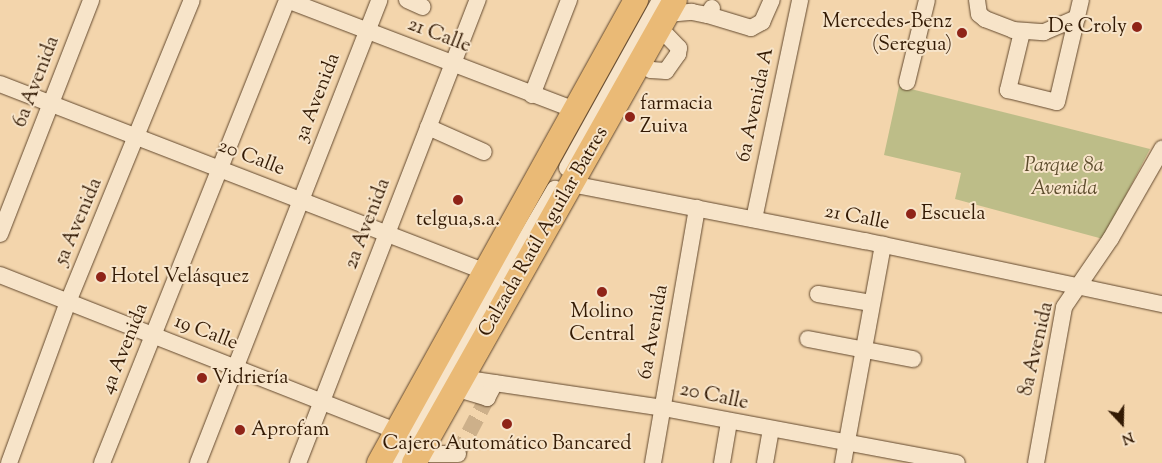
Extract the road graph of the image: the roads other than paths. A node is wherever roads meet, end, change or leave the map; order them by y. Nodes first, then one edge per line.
1 (91, 0) edge
2 (192, 0) edge
3 (287, 0) edge
4 (379, 0) edge
5 (408, 0) edge
6 (478, 0) edge
7 (570, 0) edge
8 (636, 0) edge
9 (772, 0) edge
10 (800, 0) edge
11 (927, 0) edge
12 (977, 0) edge
13 (1081, 0) edge
14 (423, 7) dead end
15 (666, 10) edge
16 (1078, 18) junction
17 (367, 31) junction
18 (1022, 32) junction
19 (453, 64) junction
20 (907, 82) dead end
21 (0, 84) edge
22 (532, 95) junction
23 (51, 104) junction
24 (577, 111) junction
25 (428, 127) junction
26 (138, 137) junction
27 (1162, 149) edge
28 (484, 152) dead end
29 (220, 169) junction
30 (571, 184) junction
31 (301, 200) junction
32 (697, 208) junction
33 (754, 219) junction
34 (0, 234) edge
35 (387, 234) junction
36 (883, 245) junction
37 (486, 272) junction
38 (0, 275) edge
39 (1079, 286) junction
40 (818, 294) dead end
41 (68, 302) junction
42 (871, 303) junction
43 (1162, 304) edge
44 (154, 335) junction
45 (808, 338) dead end
46 (863, 350) junction
47 (912, 359) dead end
48 (236, 367) junction
49 (458, 383) junction
50 (495, 383) junction
51 (322, 401) junction
52 (663, 408) junction
53 (729, 422) junction
54 (771, 430) junction
55 (396, 431) junction
56 (846, 443) junction
57 (458, 454) dead end
58 (416, 459) edge
59 (9, 463) edge
60 (102, 463) edge
61 (198, 463) edge
62 (298, 463) edge
63 (379, 463) edge
64 (394, 463) edge
65 (653, 463) edge
66 (722, 463) edge
67 (765, 463) edge
68 (843, 463) edge
69 (957, 463) edge
70 (1036, 463) edge

1 - 23 street, 6a Avenida
2 - 26 street, 5a Avenida
3 - 17 street, 21 Calle
3 - 29 street, 4a Avenida
4 - 17 street, 3a Avenida
5 - 14 street
6 - 19 street, 2a Avenida
7 - 22 street
8 - 24 highway, Calzada Raúl Aguilar Batres
9 - 15 street
10 - 33 street, 6a Avenida A
11 - 20 street
12 - 18 street
13 - 16 street
15 - 30 highway, Calzada Raúl Aguilar Batres
15 - 64 street
16 - 18 street
16 - 18 street
17 - 19 street, 21 Calle
17 - 31 street, 3a Avenida
19 - 22 street, 21 Calle
19 - 25 street, 2a Avenida
21 - 23 street, 20 Calle
22 - 24 street, 21 Calle
23 - 26 street, 20 Calle
23 - 34 street, 6a Avenida
24 - 37 highway, Calzada Raúl Aguilar Batres
25 - 28 street
25 - 35 street, 2a Avenida
26 - 29 street, 20 Calle
26 - 41 street, 5a Avenida
27 - 39 street, 8a Avenida
29 - 31 street, 20 Calle
29 - 44 street, 4a Avenida
30 - 32 street, 21 Calle
30 - 49 highway, Calzada Raúl Aguilar Batres
31 - 35 street, 20 Calle
31 - 48 street, 3a Avenida
32 - 33 street, 21 Calle
32 - 52 street, 6a Avenida
33 - 36 street, 21 Calle
35 - 37 street, 20 Calle
35 - 51 street, 2a Avenida
36 - 39 street, 21 Calle
36 - 42 street
37 - 55 highway, Calzada Raúl Aguilar Batres
38 - 41 street, 19 Calle
39 - 43 street, 21 Calle
39 - 70 street, 8a Avenida
40 - 42 street
41 - 44 street, 19 Calle
41 - 59 street, 5a Avenida
42 - 46 street
44 - 48 street, 19 Calle
44 - 60 street, 4a Avenida
45 - 46 street
46 - 47 street
46 - 56 street
48 - 51 street, 19 Calle
48 - 61 street, 3a Avenida
49 - 50 street, 20 Calle
49 - 50 street
49 - 58 highway, Calzada Raúl Aguilar Batres
50 - 52 street, 20 Calle
51 - 55 street, 19 Calle
51 - 62 street, 2a Avenida
52 - 53 street, 20 Calle
52 - 65 street, 6a Avenida
53 - 54 street, 20 Calle
53 - 66 street
54 - 56 street, 20 Calle
54 - 67 street
55 - 63 highway, Calzada Raúl Aguilar Batres
56 - 68 street
56 - 69 street, 20 Calle
57 - 58 street

